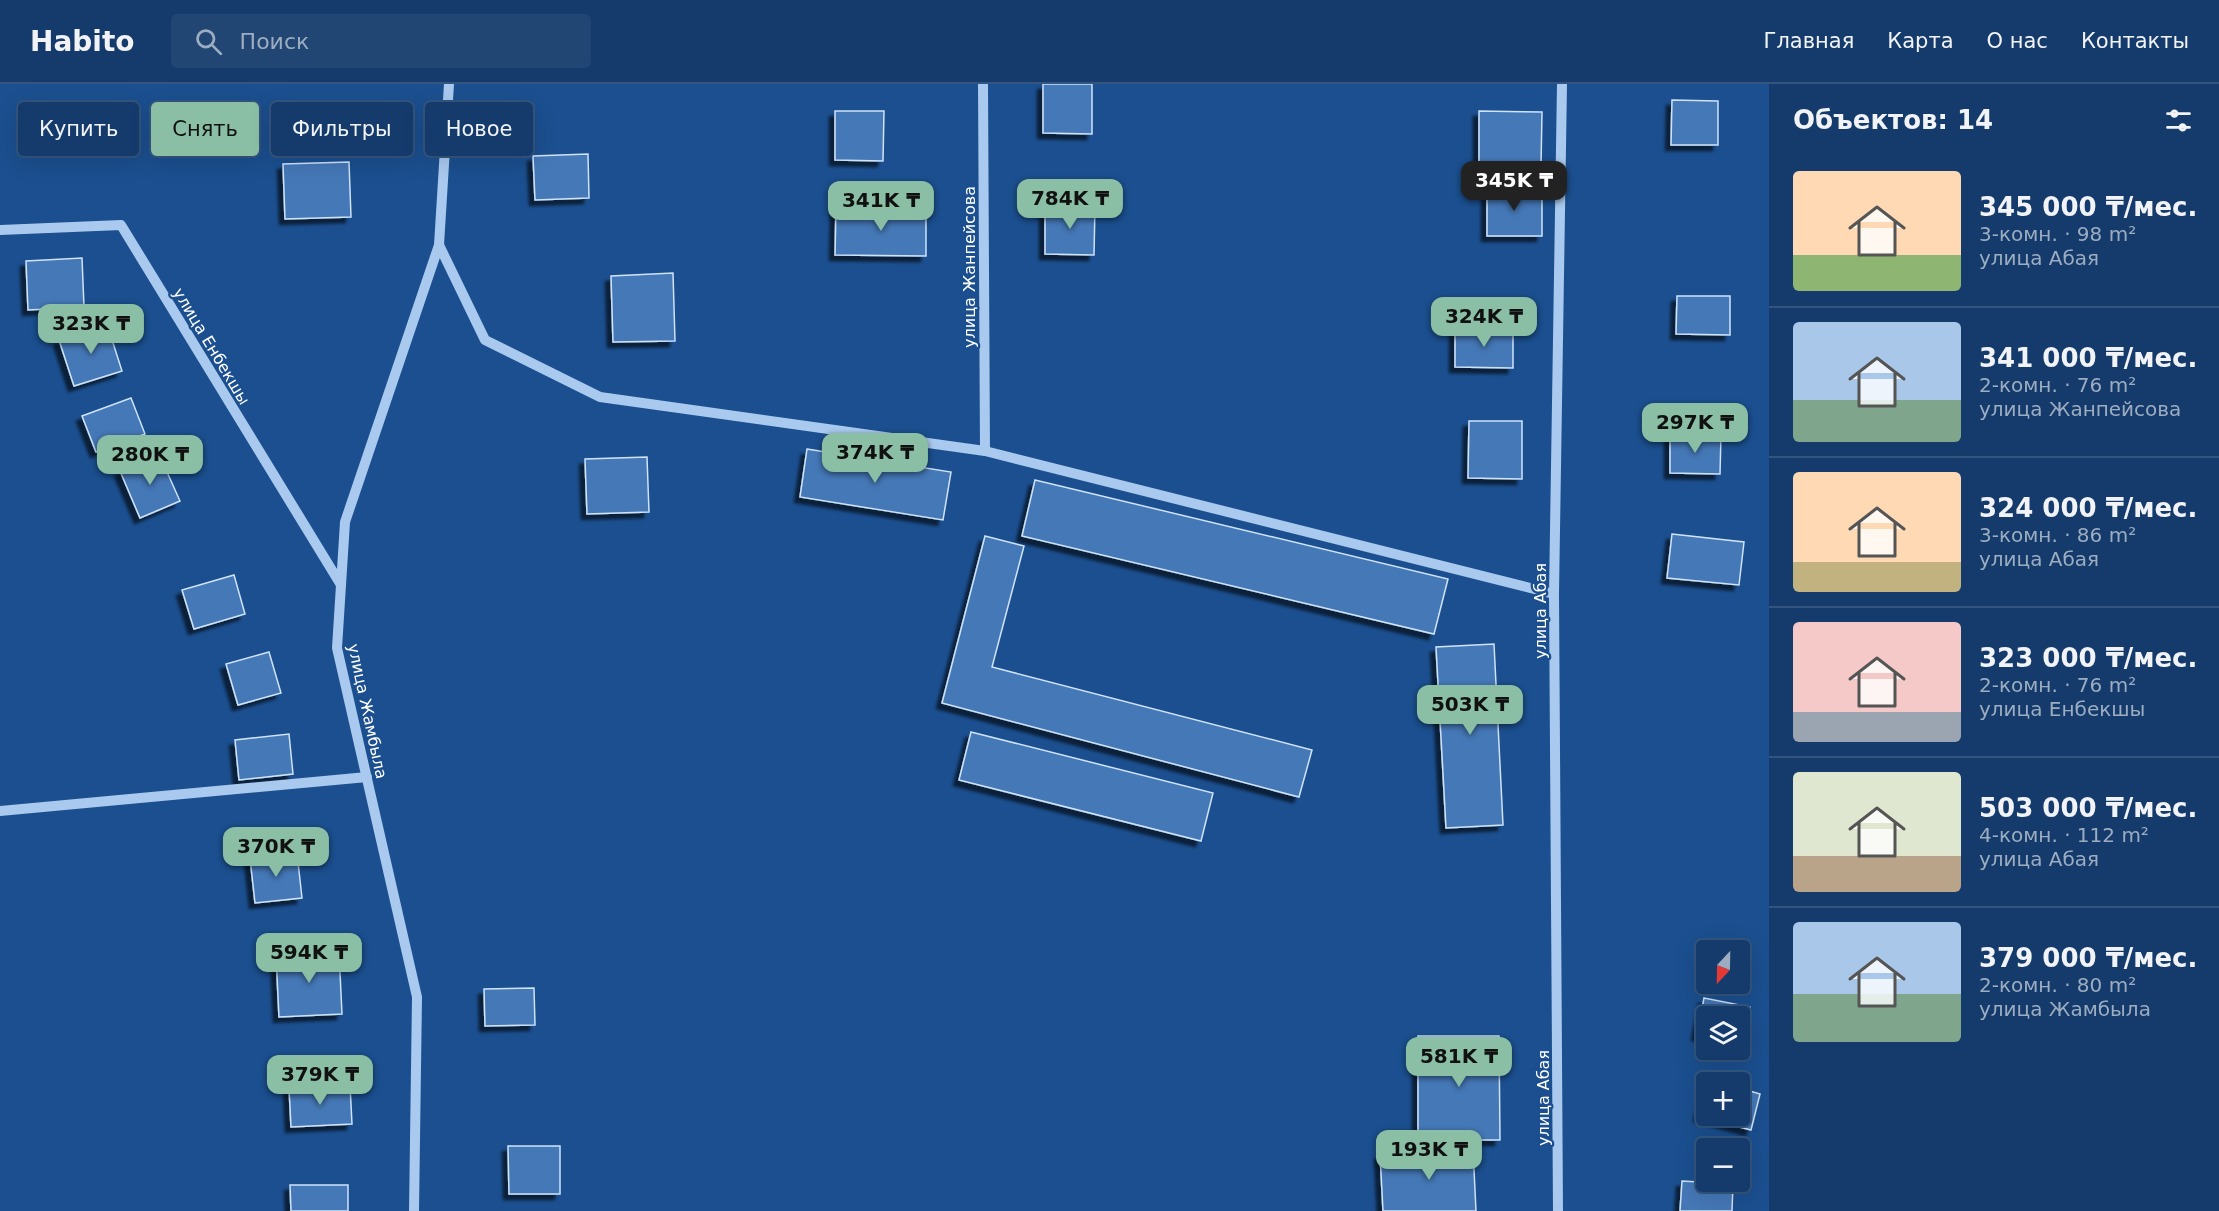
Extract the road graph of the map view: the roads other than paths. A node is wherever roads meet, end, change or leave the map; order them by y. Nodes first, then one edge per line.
1 (449, 84) edge
2 (983, 84) edge
3 (1562, 84) edge
4 (0, 230) edge
5 (439, 245) junction
6 (985, 451) junction
7 (341, 585) junction
8 (1554, 594) junction
9 (367, 777) junction
10 (0, 811) edge
11 (414, 1211) edge
12 (1558, 1211) edge

1 - 5 street, улица Жамбыла
2 - 6 street, улица Жанпейсова
3 - 8 street, улица Абая
4 - 7 street, улица Енбекшы
5 - 6 street
5 - 7 street, улица Жамбыла
6 - 8 street
7 - 9 street, улица Жамбыла
8 - 12 street, улица Абая
9 - 10 street
9 - 11 street, улица Жамбыла

